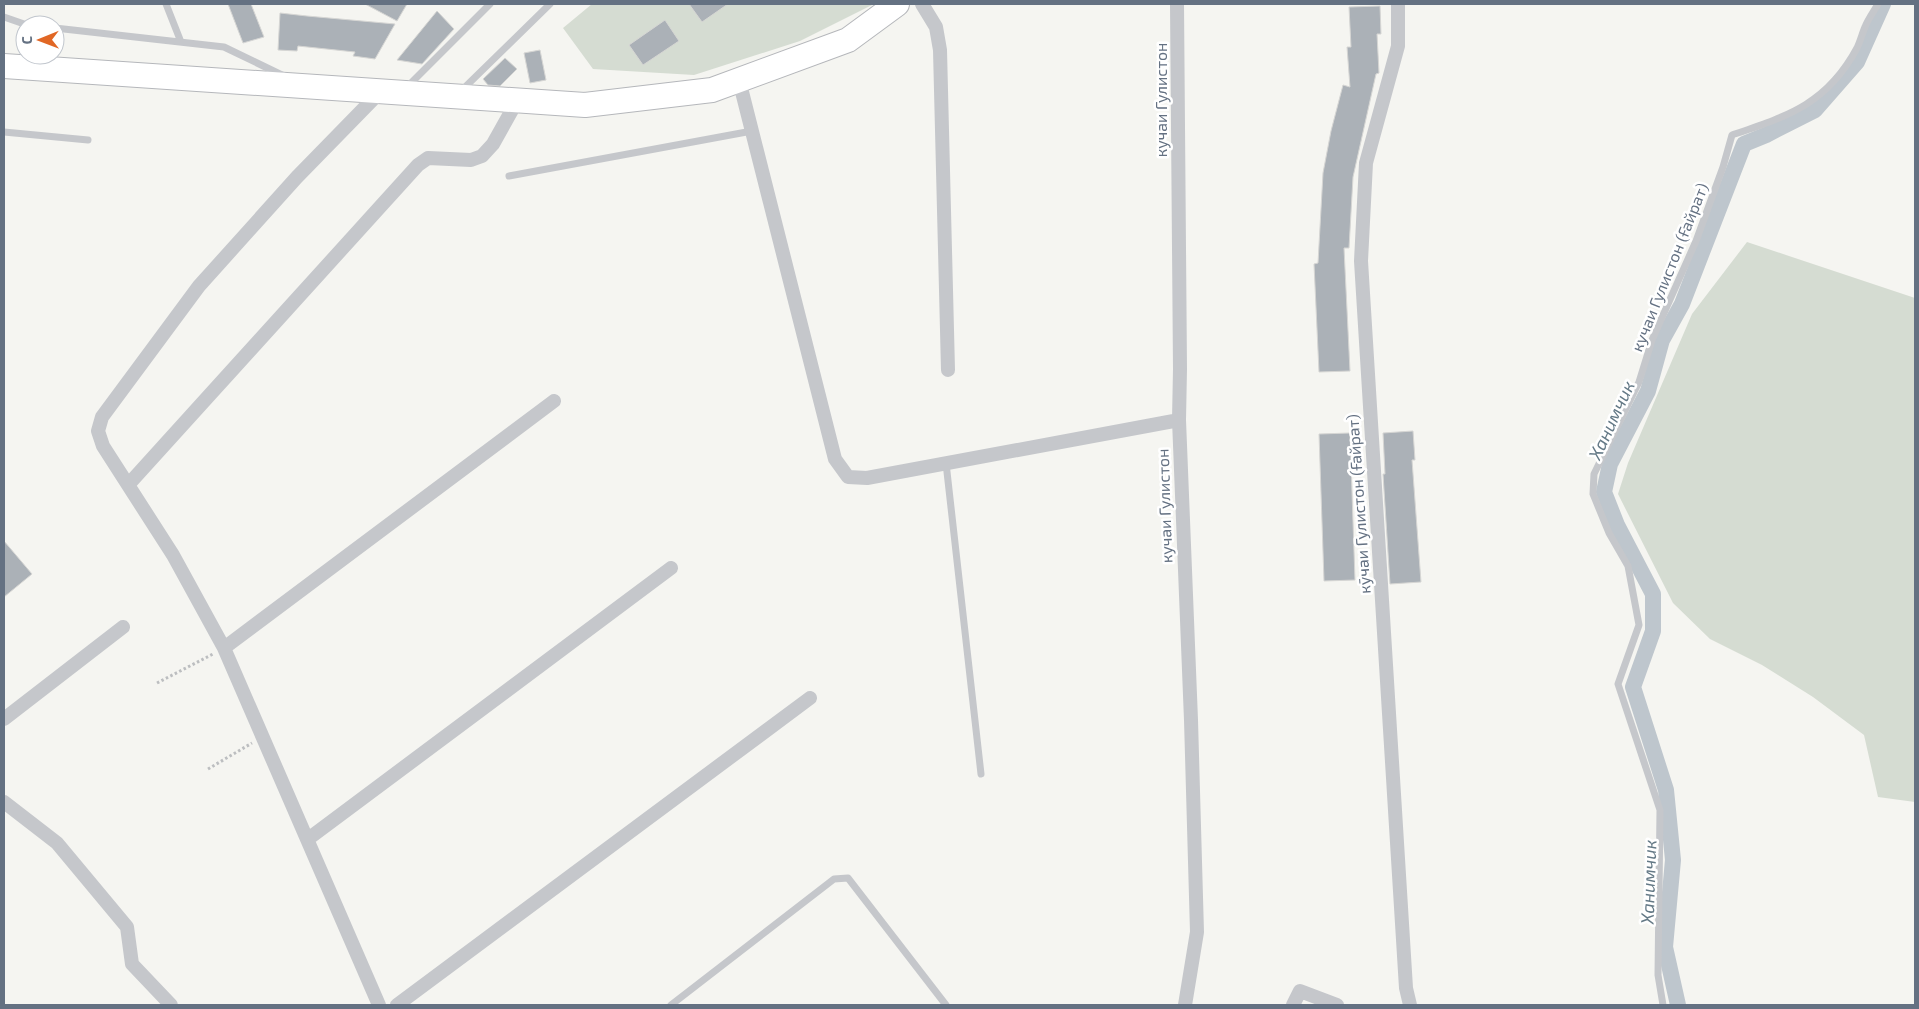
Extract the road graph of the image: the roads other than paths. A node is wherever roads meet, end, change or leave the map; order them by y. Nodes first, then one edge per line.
1 (166, 4) edge
2 (490, 4) edge
3 (550, 4) edge
4 (897, 4) edge
5 (922, 4) edge
6 (1177, 4) edge
7 (1398, 4) edge
8 (1878, 4) edge
9 (65, 29) edge
10 (181, 42) junction
11 (4, 66) edge
12 (740, 80) junction
13 (307, 87) junction
14 (390, 93) junction
15 (455, 97) junction
16 (517, 101) junction
17 (752, 131) junction
18 (4, 132) edge
19 (88, 140) dead end
20 (508, 176) dead end
21 (948, 370) dead end
22 (554, 401) dead end
23 (1178, 420) junction
24 (946, 463) junction
25 (128, 485) junction
26 (671, 568) dead end
27 (123, 627) dead end
28 (224, 648) junction
29 (810, 698) dead end
30 (4, 720) edge
31 (981, 774) dead end
32 (4, 802) edge
33 (308, 839) junction
34 (171, 1005) edge
35 (379, 1005) edge
36 (397, 1005) edge
37 (672, 1005) edge
38 (946, 1005) edge
39 (1185, 1005) edge
40 (1293, 1005) edge
41 (1336, 1005) edge
42 (1410, 1005) edge
43 (1663, 1005) edge

1 - 10 lane
2 - 14 lane
3 - 15 lane
4 - 12 highway
5 - 21 street
6 - 23 street, кучаи Гулистон
7 - 42 street, кӯчаи Гулистон (Ғайрат)
8 - 43 lane, кучаи Гулистон (Ғайрат)
9 - 10 lane
10 - 13 lane
11 - 13 highway
12 - 16 highway
12 - 17 street
13 - 14 highway
14 - 15 highway
14 - 25 street
15 - 16 highway
16 - 25 street
17 - 20 lane
17 - 24 street
18 - 19 lane
22 - 28 street
23 - 24 street
23 - 39 street, кучаи Гулистон
24 - 31 lane
25 - 28 street
26 - 33 street
27 - 30 street
28 - 33 street
29 - 36 street
32 - 34 street
33 - 35 street
37 - 38 lane
40 - 41 street

